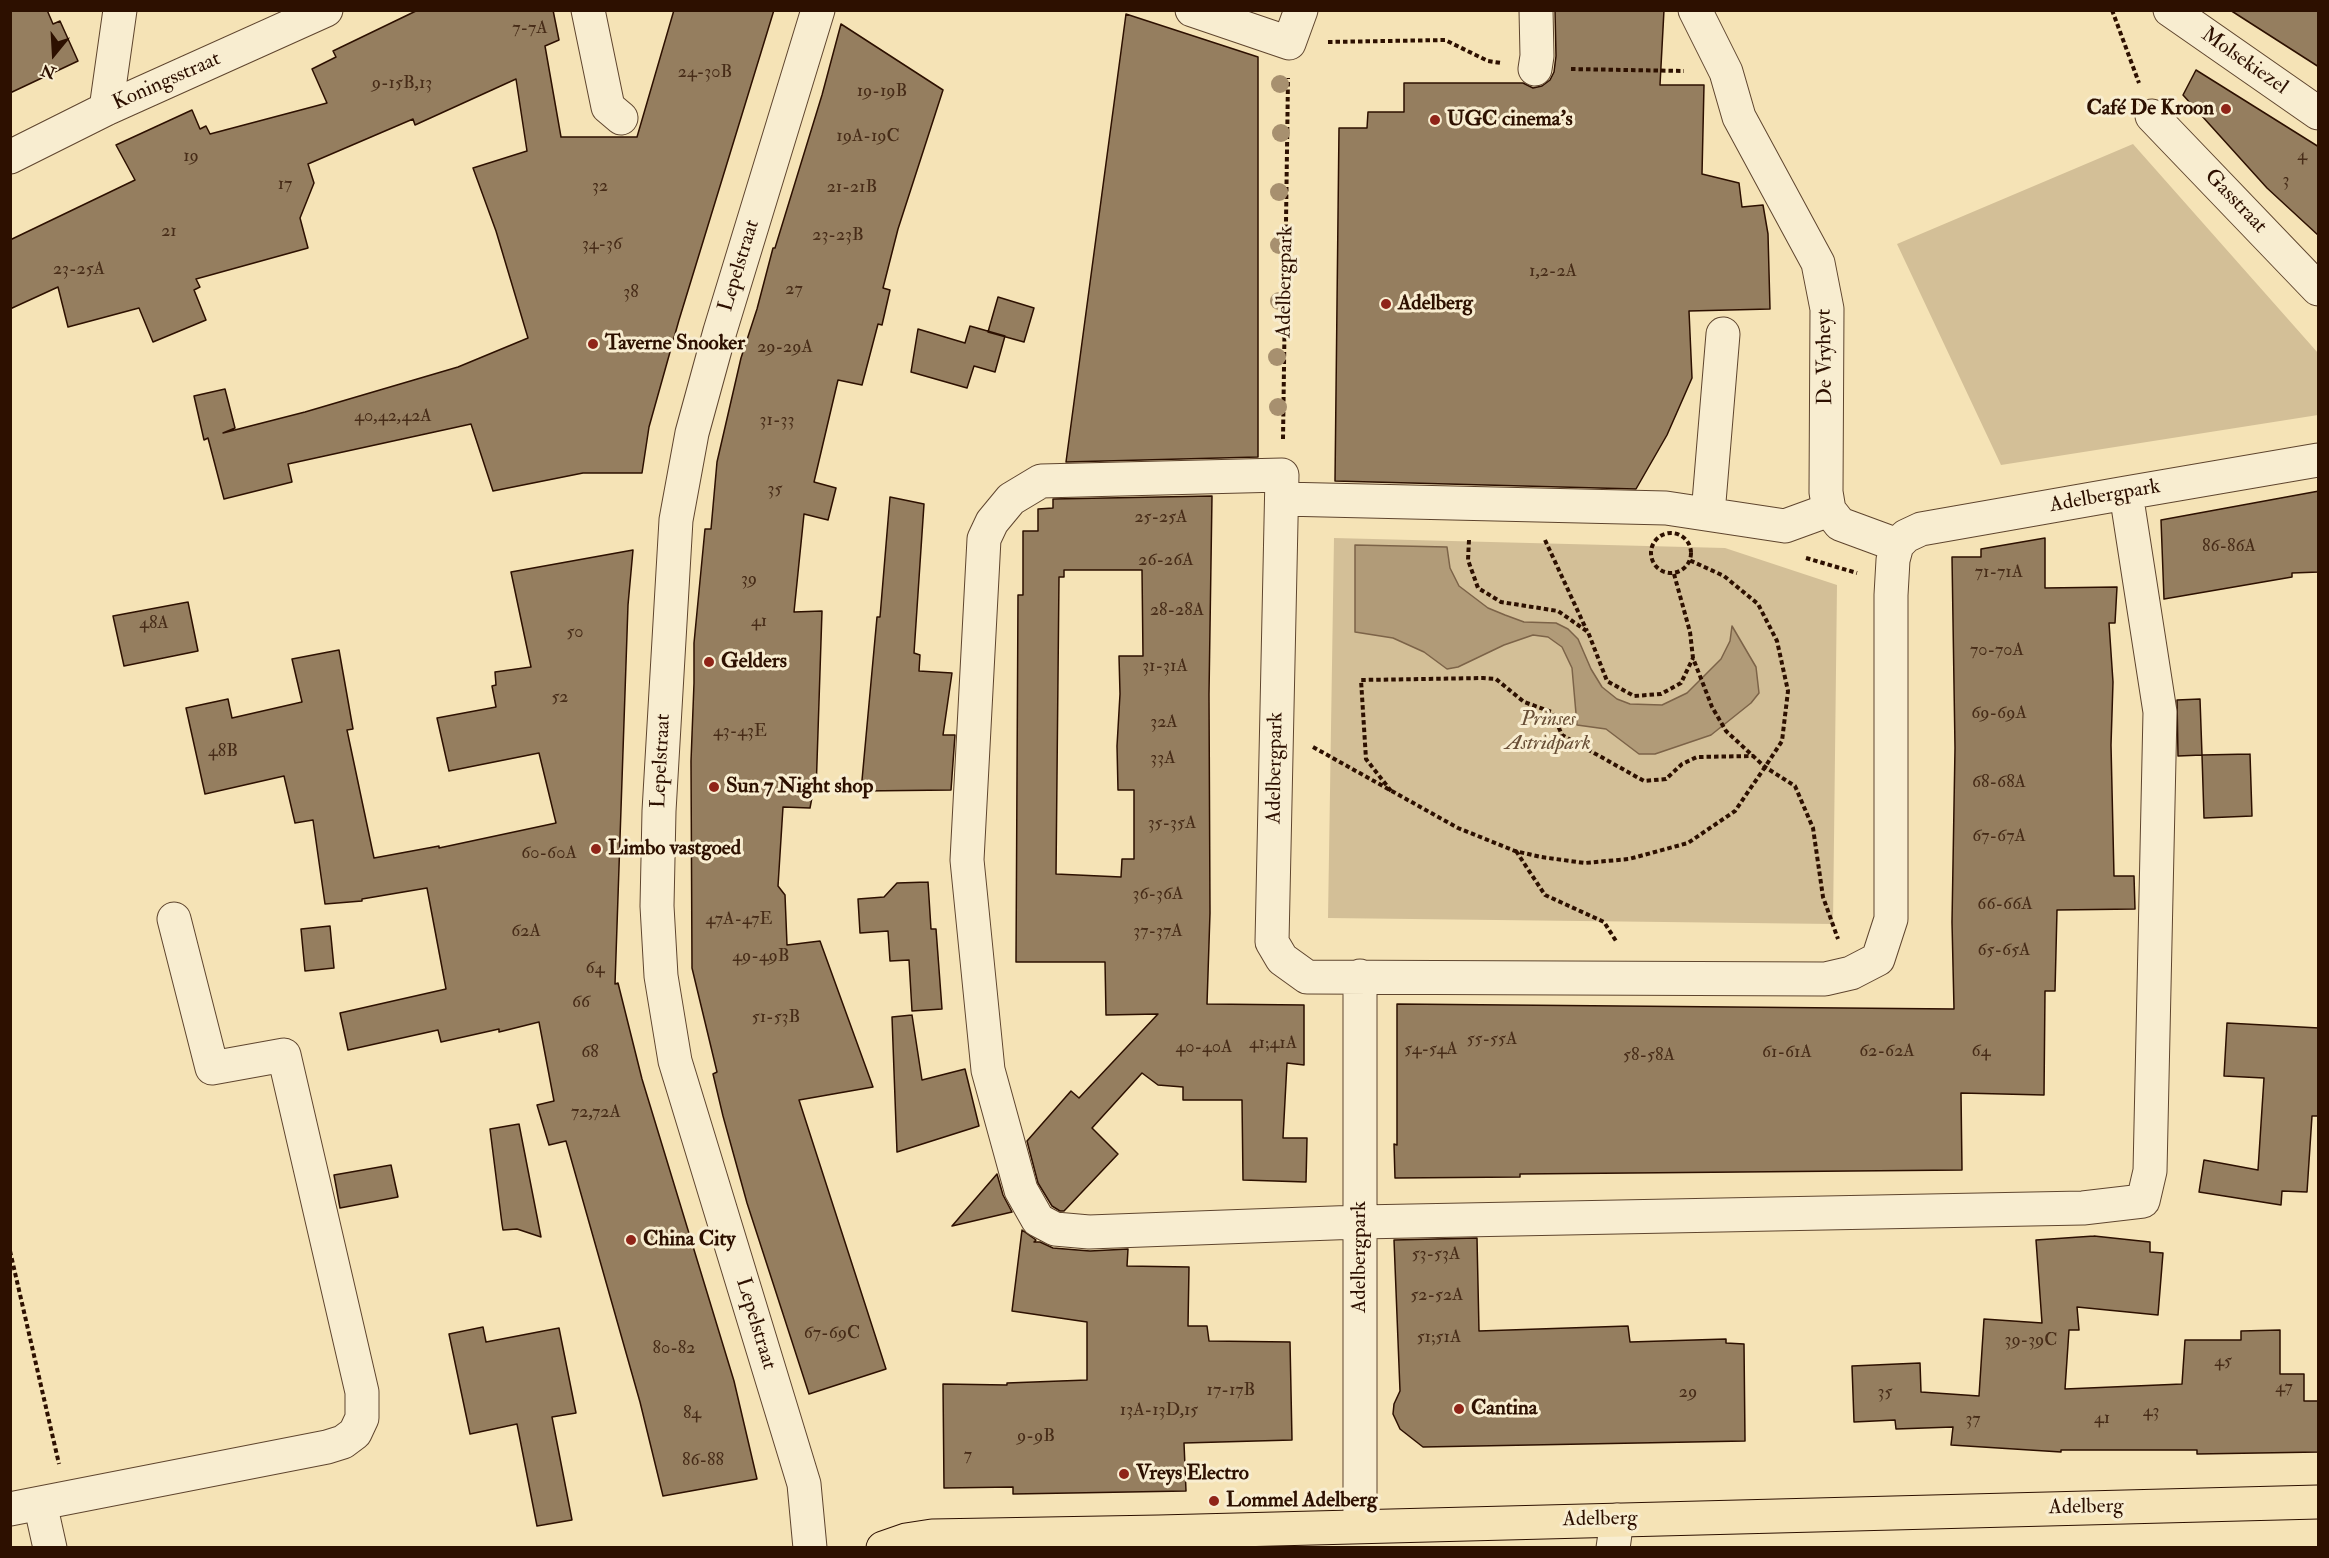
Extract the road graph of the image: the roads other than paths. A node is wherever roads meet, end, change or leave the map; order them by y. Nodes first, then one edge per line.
1 (120, 10) edge
2 (326, 10) edge
3 (588, 10) edge
4 (818, 10) edge
5 (1192, 10) edge
6 (1301, 10) edge
7 (1536, 10) edge
8 (1695, 10) edge
9 (2170, 10) edge
10 (1535, 69) dead end
11 (106, 109) junction
12 (2319, 113) edge
13 (2152, 116) road end
14 (621, 117) dead end
15 (10, 157) edge
16 (2319, 289) edge
17 (1723, 334) dead end
18 (2319, 460) edge
19 (1282, 487) junction
20 (2126, 493) junction
21 (1829, 510) junction
22 (1708, 514) junction
23 (1897, 545) junction
24 (174, 919) dead end
25 (1360, 976) junction
26 (1360, 1222) junction
27 (2319, 1502) edge
28 (39, 1504) edge
29 (1360, 1526) junction
30 (1615, 1534) edge
31 (50, 1548) edge
32 (810, 1548) edge
33 (883, 1548) edge

1 - 11 street
2 - 11 street, Koningsstraat
3 - 14 street
4 - 32 street, Lepelstraat
5 - 6 street
7 - 10 street
8 - 21 street, De Vryheyt
9 - 12 street, Molsekiezel
11 - 15 street, Koningsstraat
13 - 16 street, Gasstraat
17 - 22 street
18 - 20 street, Adelbergpark
19 - 22 street
19 - 25 street, Adelbergpark
19 - 26 street
20 - 23 street, Adelbergpark
20 - 26 street
21 - 22 street
21 - 23 street
23 - 25 street
24 - 28 street
25 - 26 street, Adelbergpark
26 - 29 street, Adelbergpark
27 - 30 main road, Adelberg
28 - 31 street
29 - 30 main road, Adelberg
29 - 33 main road, Adelberg

